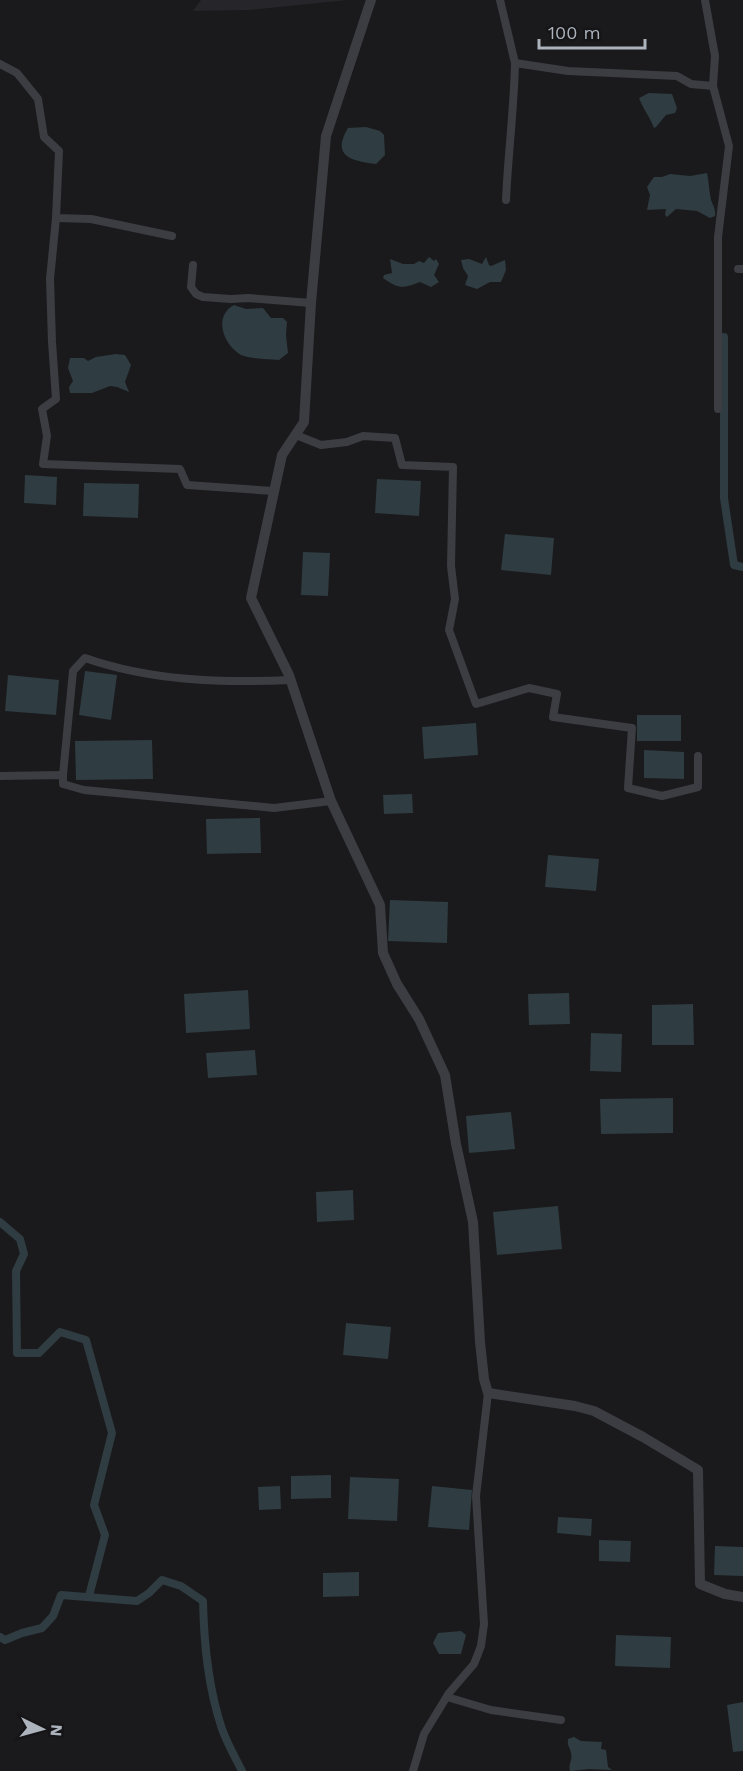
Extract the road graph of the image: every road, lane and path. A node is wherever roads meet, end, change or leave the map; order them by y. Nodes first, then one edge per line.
1 (371, 0) edge
2 (500, 0) edge
3 (705, 0) edge
4 (514, 63) junction
5 (0, 64) edge
6 (713, 86) junction
7 (506, 200) dead end
8 (56, 218) junction
9 (172, 236) dead end
10 (193, 265) dead end
11 (311, 303) junction
12 (718, 409) dead end
13 (296, 435) junction
14 (273, 491) junction
15 (290, 680) junction
16 (698, 756) dead end
17 (63, 775) junction
18 (0, 776) edge
19 (330, 801) junction
20 (488, 1393) junction
21 (743, 1597) edge
22 (447, 1697) junction
23 (561, 1720) dead end
24 (413, 1771) edge

1 - 11 street
2 - 4 street
3 - 6 street
4 - 6 street
4 - 7 street
5 - 8 street
6 - 12 street
8 - 9 street
8 - 14 street
10 - 11 street
11 - 13 street
13 - 14 street
13 - 16 street
14 - 15 street
15 - 17 street
15 - 19 street
17 - 18 street
17 - 19 street
19 - 20 street
20 - 21 street
20 - 22 street
22 - 23 street
22 - 24 street

